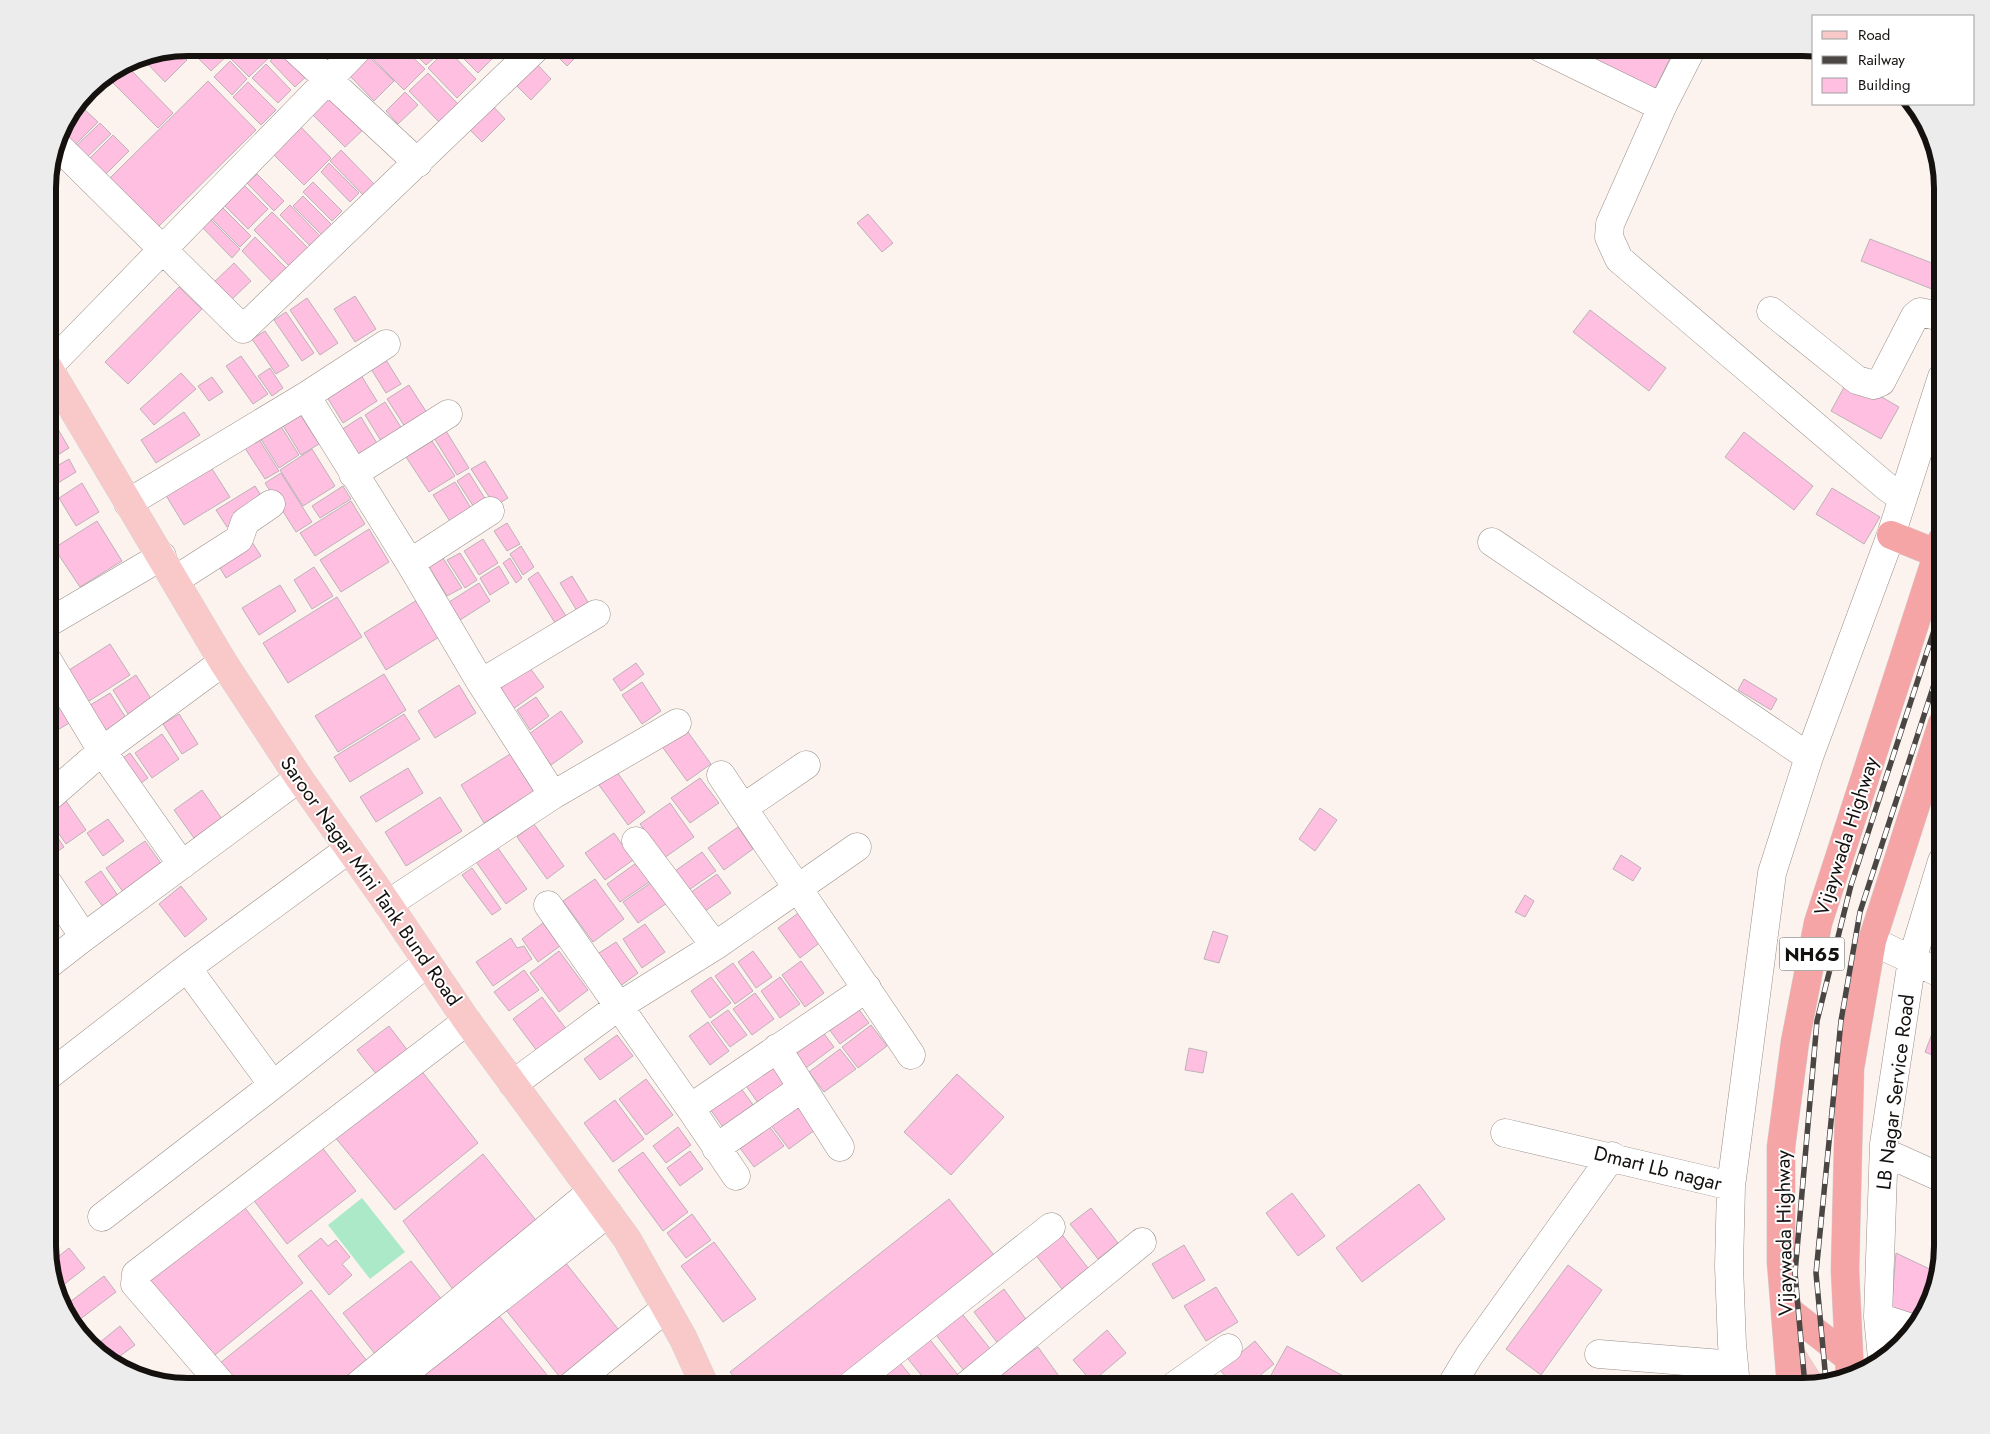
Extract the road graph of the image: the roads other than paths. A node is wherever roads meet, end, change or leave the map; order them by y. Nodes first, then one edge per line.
1 (303, 56) edge
2 (352, 56) edge
3 (528, 56) edge
4 (1557, 56) edge
5 (1688, 56) edge
6 (329, 80) junction
7 (1662, 107) junction
8 (62, 150) edge
9 (418, 163) junction
10 (164, 248) junction
11 (1771, 311) dead end
12 (1934, 315) edge
13 (386, 344) dead end
14 (57, 358) edge
15 (57, 382) edge
16 (306, 396) junction
17 (1934, 403) edge
18 (448, 414) dead end
19 (353, 474) junction
20 (1903, 498) junction
21 (128, 502) junction
22 (270, 504) dead end
23 (490, 511) dead end
24 (1891, 535) junction
25 (1492, 542) dead end
26 (1934, 546) edge
27 (162, 556) junction
28 (410, 563) junction
29 (1934, 565) edge
30 (176, 580) junction
31 (596, 614) dead end
32 (57, 618) edge
33 (224, 662) junction
34 (57, 676) edge
35 (481, 683) junction
36 (677, 723) dead end
37 (1934, 749) edge
38 (102, 751) junction
39 (1809, 757) junction
40 (806, 765) dead end
41 (721, 775) dead end
42 (299, 778) junction
43 (57, 790) edge
44 (553, 795) junction
45 (743, 808) junction
46 (636, 841) dead end
47 (857, 847) dead end
48 (349, 849) junction
49 (182, 865) junction
50 (1934, 887) edge
51 (796, 889) junction
52 (57, 896) edge
53 (388, 904) junction
54 (548, 905) dead end
55 (84, 936) junction
56 (1872, 941) junction
57 (715, 946) junction
58 (57, 958) edge
59 (1912, 960) junction
60 (427, 962) junction
61 (187, 968) junction
62 (1934, 970) edge
63 (867, 988) junction
64 (619, 1006) junction
65 (467, 1022) junction
66 (777, 1048) junction
67 (911, 1055) dead end
68 (57, 1069) edge
69 (513, 1084) junction
70 (274, 1085) junction
71 (802, 1088) junction
72 (690, 1108) junction
73 (1505, 1133) dead end
74 (840, 1147) dead end
75 (716, 1148) junction
76 (1884, 1152) junction
77 (1612, 1156) junction
78 (1934, 1174) edge
79 (736, 1176) dead end
80 (1731, 1186) junction
81 (591, 1192) junction
82 (608, 1213) junction
83 (102, 1217) dead end
84 (1051, 1227) dead end
85 (1142, 1242) dead end
86 (666, 1308) junction
87 (1785, 1308) junction
88 (1878, 1317) junction
89 (1906, 1326) edge
90 (1228, 1348) dead end
91 (1788, 1350) junction
92 (1881, 1351) edge
93 (1599, 1354) dead end
94 (1850, 1366) edge
95 (1735, 1376) edge
96 (216, 1378) edge
97 (367, 1378) edge
98 (398, 1378) edge
99 (581, 1378) edge
100 (701, 1378) edge
101 (860, 1378) edge
102 (976, 1378) edge
103 (1185, 1378) edge
104 (1456, 1378) edge
105 (1790, 1378) edge
106 (1805, 1378) edge

1 - 6 street
2 - 6 street
3 - 9 street
4 - 7 street
5 - 7 street
6 - 9 street
6 - 10 street
7 - 20 street
8 - 10 street
9 - 10 street
10 - 14 street
11 - 12 street
13 - 16 street
15 - 21 main road, Saroor Nagar Mini Tank Bund Road
16 - 19 street
16 - 21 street
17 - 20 street
18 - 19 street
19 - 28 street
20 - 24 street
21 - 27 main road, Saroor Nagar Mini Tank Bund Road
22 - 30 street
23 - 28 street
24 - 26 highway
24 - 39 street
25 - 39 street
27 - 30 main road, Saroor Nagar Mini Tank Bund Road
27 - 32 street
28 - 35 street
29 - 87 highway, Vijaywada Highway / NH65
30 - 33 main road, Saroor Nagar Mini Tank Bund Road
31 - 35 street
33 - 38 street
33 - 42 main road, Saroor Nagar Mini Tank Bund Road
34 - 38 street
35 - 44 street
36 - 44 street
37 - 56 highway, NH65
38 - 43 street
38 - 49 street
39 - 80 street
40 - 45 street
41 - 45 street
42 - 48 main road, Saroor Nagar Mini Tank Bund Road
42 - 49 street
44 - 53 street
45 - 51 street
46 - 57 street
47 - 51 street
48 - 53 main road, Saroor Nagar Mini Tank Bund Road
48 - 61 street
49 - 55 street
50 - 59 street, LB Nagar Service Road
51 - 57 street
51 - 63 street
52 - 55 street
53 - 60 main road, Saroor Nagar Mini Tank Bund Road
54 - 64 street
55 - 58 street
56 - 59 street
56 - 94 highway, NH65
57 - 64 street
59 - 62 street
59 - 76 street, LB Nagar Service Road
60 - 65 main road, Saroor Nagar Mini Tank Bund Road
60 - 70 street
61 - 68 street
61 - 70 street
63 - 66 street
63 - 67 street
64 - 69 street
64 - 72 street
65 - 69 main road, Saroor Nagar Mini Tank Bund Road
65 - 96 street
66 - 71 street
66 - 72 street
69 - 81 main road, Saroor Nagar Mini Tank Bund Road
70 - 83 street
71 - 74 street
71 - 75 street
72 - 75 street
73 - 77 street, Dmart Lb nagar
75 - 79 street
76 - 78 street
76 - 88 street, LB Nagar Service Road
77 - 80 street, Dmart Lb nagar
77 - 104 street
80 - 95 street, Dmart Lb nagar
81 - 82 main road, Saroor Nagar Mini Tank Bund Road
81 - 97 street
82 - 86 main road, Saroor Nagar Mini Tank Bund Road
82 - 98 street
84 - 101 street
85 - 102 street
86 - 99 street
86 - 100 main road, Saroor Nagar Mini Tank Bund Road
87 - 91 highway, Vijaywada Highway / NH65
87 - 94 highway
88 - 89 street
88 - 92 street, LB Nagar Service Road
90 - 103 street
91 - 105 highway, Vijaywada Highway / NH65
91 - 106 main road, Vijaywada Highway
93 - 95 street

